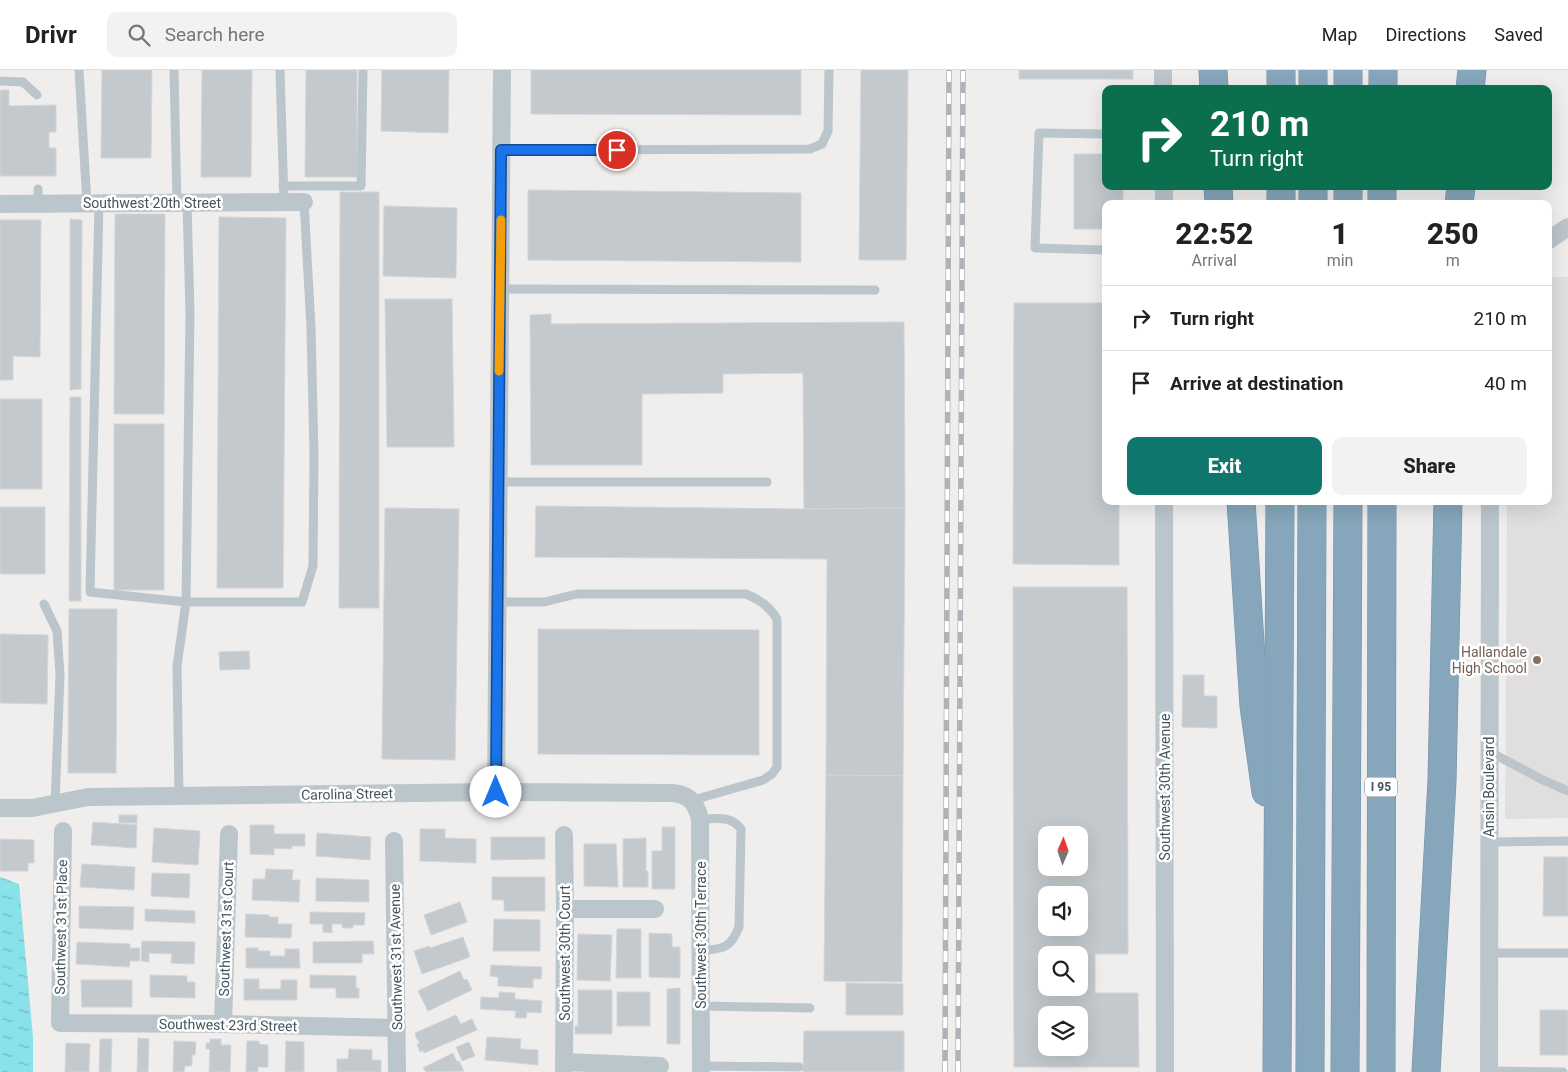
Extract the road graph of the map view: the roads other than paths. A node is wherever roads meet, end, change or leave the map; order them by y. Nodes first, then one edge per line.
1 (78, 70) edge
2 (174, 70) edge
3 (280, 70) edge
4 (363, 70) edge
5 (502, 70) edge
6 (828, 70) edge
7 (1164, 70) edge
8 (1213, 70) edge
9 (1281, 70) edge
10 (1312, 70) edge
11 (1348, 70) edge
12 (1383, 70) edge
13 (1472, 70) edge
14 (0, 81) edge
15 (1164, 85) edge
16 (1214, 85) edge
17 (1281, 85) edge
18 (1312, 85) edge
19 (1348, 85) edge
20 (1383, 85) edge
21 (1470, 85) edge
22 (37, 95) dead end
23 (1102, 134) edge
24 (501, 150) junction
25 (283, 194) junction
26 (304, 202) joint
27 (182, 203) junction
28 (0, 204) edge
29 (93, 204) junction
30 (1568, 227) edge
31 (1552, 238) edge
32 (1102, 250) edge
33 (500, 289) junction
34 (875, 290) dead end
35 (498, 482) junction
36 (767, 482) dead end
37 (1164, 505) edge
38 (1241, 505) edge
39 (1280, 505) edge
40 (1312, 505) edge
41 (1348, 505) edge
42 (1382, 505) edge
43 (1448, 505) edge
44 (1490, 505) edge
45 (186, 602) junction
46 (496, 602) junction
47 (44, 604) dead end
48 (1489, 752) junction
49 (1568, 791) edge
50 (496, 792) junction
51 (180, 796) junction
52 (692, 800) junction
53 (55, 804) junction
54 (0, 808) edge
55 (700, 819) junction
56 (63, 832) dead end
57 (229, 834) dead end
58 (564, 835) dead end
59 (394, 841) dead end
60 (1568, 841) edge
61 (1489, 842) junction
62 (1279, 882) junction
63 (565, 909) junction
64 (655, 909) dead end
65 (701, 950) junction
66 (1489, 953) junction
67 (1568, 953) edge
68 (700, 1006) junction
69 (810, 1008) dead end
70 (60, 1023) joint
71 (223, 1024) junction
72 (397, 1028) junction
73 (660, 1066) dead end
74 (798, 1066) dead end
75 (565, 1067) edge
76 (701, 1069) edge
77 (397, 1072) edge
78 (1165, 1072) edge
79 (1277, 1072) edge
80 (1310, 1072) edge
81 (1345, 1072) edge
82 (1381, 1072) edge
83 (1426, 1072) edge
84 (1489, 1072) edge
85 (1563, 1072) edge

1 - 29 lane
2 - 27 lane
3 - 25 lane
4 - 25 lane
5 - 24 street
6 - 24 lane
7 - 15 street
8 - 16 highway
9 - 17 highway
10 - 18 highway
11 - 19 highway
12 - 20 highway
13 - 21 highway
14 - 22 lane
23 - 32 lane
24 - 33 street
25 - 26 street, Southwest 20th Street
25 - 27 street, Southwest 20th Street
26 - 45 lane
27 - 29 street, Southwest 20th Street
27 - 45 lane
28 - 29 street, Southwest 20th Street
29 - 45 lane
30 - 31 street
33 - 34 lane
33 - 35 street
35 - 36 lane
35 - 46 street
37 - 78 street, Southwest 30th Avenue
38 - 62 highway
39 - 62 highway
40 - 80 highway
41 - 81 highway
42 - 82 highway, I 95
43 - 83 highway
44 - 48 street, Ansin Boulevard
45 - 51 lane
46 - 50 street
46 - 52 lane
47 - 53 lane
48 - 49 lane
48 - 61 street, Ansin Boulevard
50 - 51 street, Carolina Street
50 - 52 street, Carolina Street
51 - 53 street, Carolina Street
52 - 55 street, Southwest 30th Terrace
53 - 54 street, Carolina Street
55 - 65 street, Southwest 30th Terrace
55 - 65 lane
56 - 70 street, Southwest 31st Place
57 - 71 street, Southwest 31st Court
58 - 63 street, Southwest 30th Court
59 - 72 street, Southwest 31st Avenue
60 - 61 lane
61 - 66 street, Ansin Boulevard
62 - 79 highway
63 - 64 street
63 - 75 street, Southwest 30th Court
65 - 68 street, Southwest 30th Terrace
66 - 67 lane
66 - 84 street, Ansin Boulevard
68 - 69 lane
68 - 76 street, Southwest 30th Terrace
70 - 71 street, Southwest 23rd Street
71 - 72 street, Southwest 23rd Street
72 - 77 street, Southwest 31st Avenue
73 - 75 street
74 - 76 lane
84 - 85 lane

